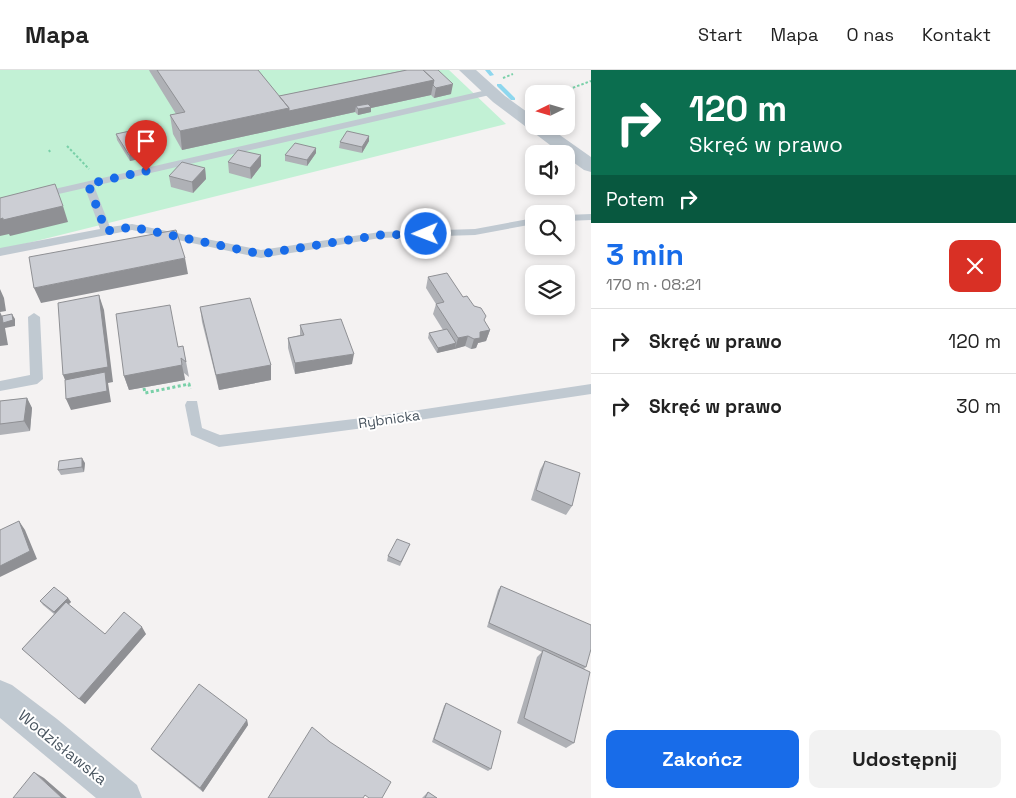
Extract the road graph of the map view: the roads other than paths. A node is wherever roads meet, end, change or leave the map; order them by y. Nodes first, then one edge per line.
1 (467, 70) edge
2 (490, 92) junction
3 (525, 119) edge
4 (547, 135) edge
5 (591, 166) edge
6 (88, 184) junction
7 (26, 198) edge
8 (591, 217) edge
9 (575, 218) edge
10 (525, 223) edge
11 (106, 231) junction
12 (0, 252) edge
13 (34, 317) dead end
14 (0, 386) edge
15 (591, 389) edge
16 (192, 405) road end
17 (0, 697) edge
18 (124, 798) edge

1 - 2 street
2 - 3 street
2 - 6 lane
4 - 5 street
6 - 7 lane
6 - 11 lane
8 - 9 lane
10 - 11 lane
11 - 12 lane
13 - 14 lane
15 - 16 lane, Rybnicka
17 - 18 street, Wodzisławska

